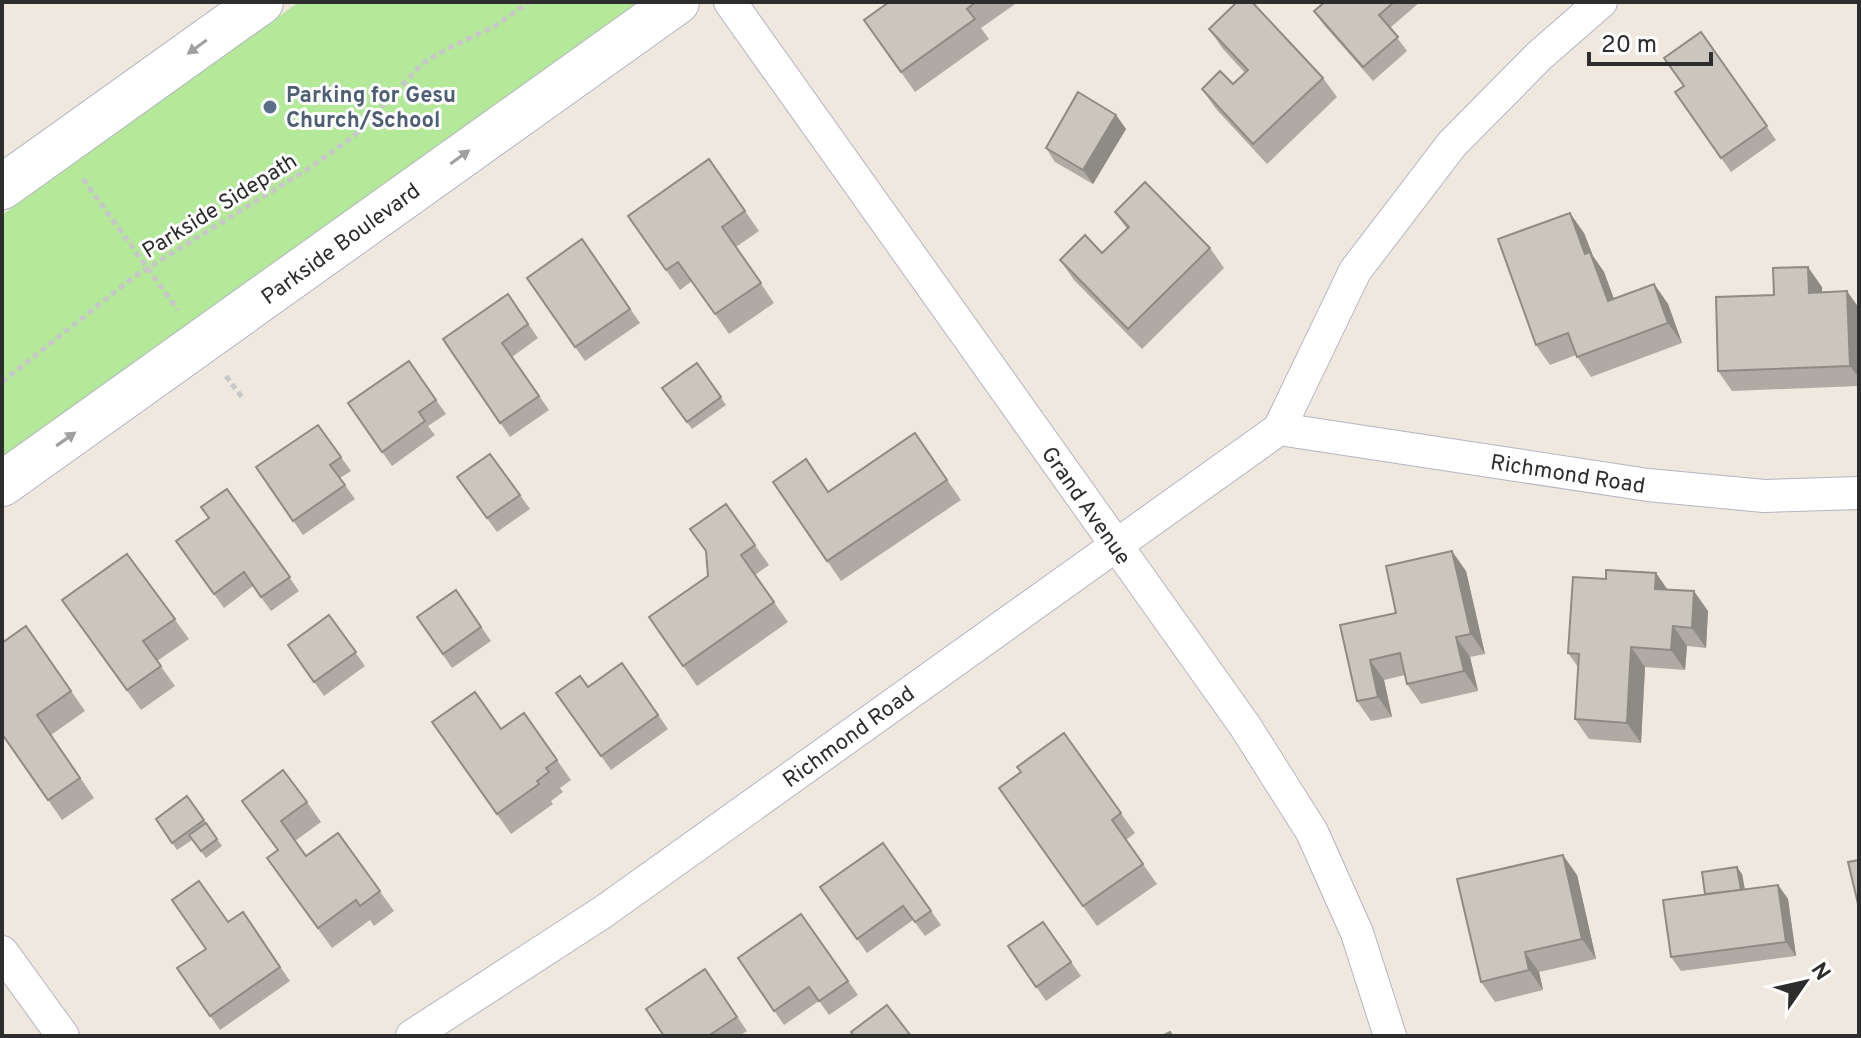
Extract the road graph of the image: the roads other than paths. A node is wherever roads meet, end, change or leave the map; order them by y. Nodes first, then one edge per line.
1 (261, 2) edge
2 (677, 2) edge
3 (730, 2) edge
4 (1601, 2) edge
5 (2, 187) edge
6 (1279, 429) junction
7 (2, 484) edge
8 (1859, 493) edge
9 (1115, 545) junction
10 (2, 952) edge
11 (63, 1036) edge
12 (412, 1036) edge
13 (1390, 1036) edge

1 -> 5 street
7 -> 2 street, Parkside Boulevard
3 - 9 street, Grand Avenue
4 - 6 street, Richmond Road
6 - 8 street, Richmond Road
6 - 9 street, Richmond Road
9 - 12 street, Richmond Road
9 - 13 street, Grand Avenue
10 - 11 street

